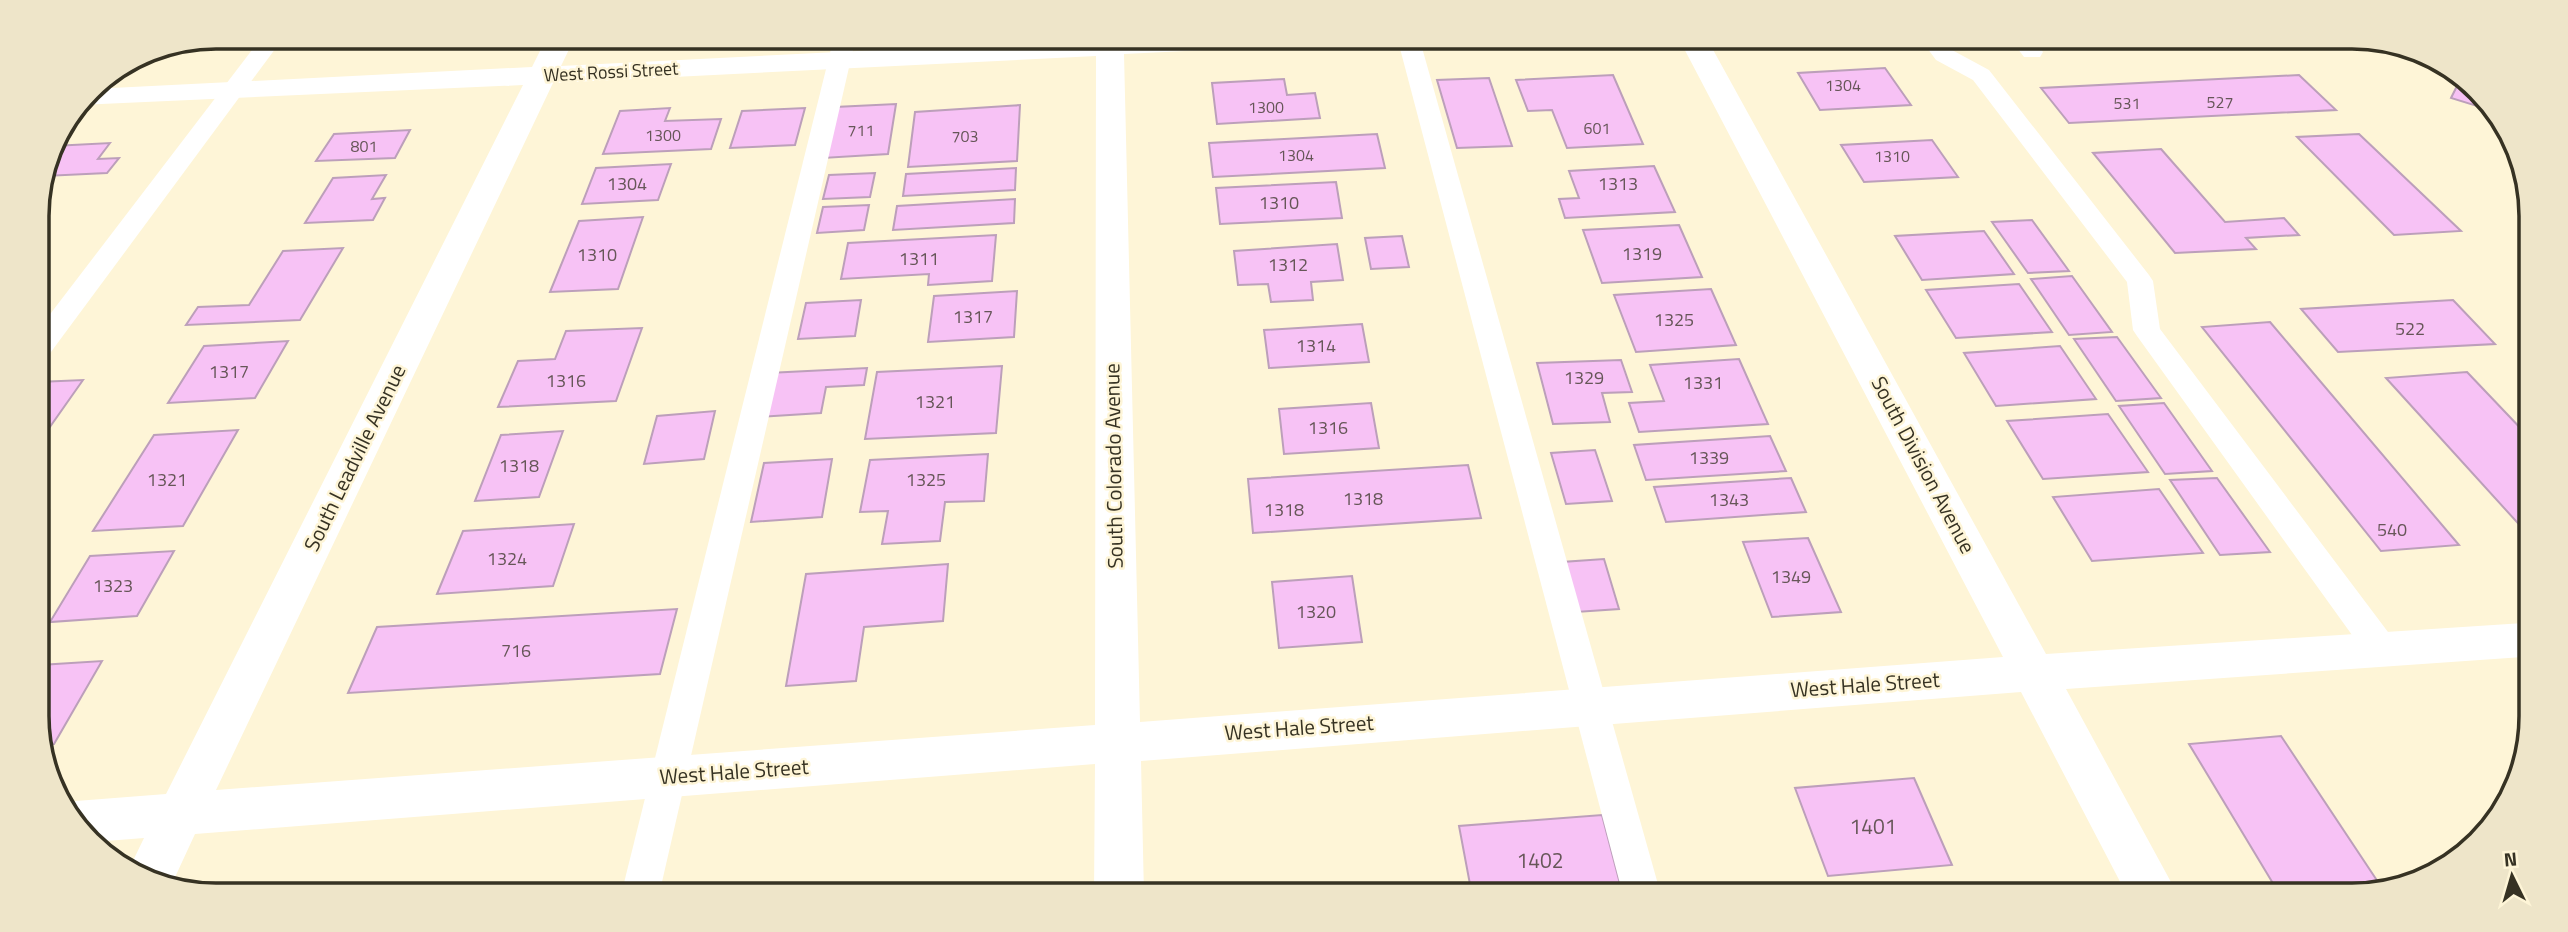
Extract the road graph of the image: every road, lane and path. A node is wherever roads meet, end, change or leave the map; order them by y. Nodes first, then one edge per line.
1 (264, 49) edge
2 (555, 49) edge
3 (831, 49) edge
4 (842, 49) edge
5 (1110, 49) edge
6 (1411, 49) edge
7 (1698, 49) edge
8 (1939, 49) edge
9 (543, 76) junction
10 (232, 91) junction
11 (99, 97) edge
12 (49, 334) edge
13 (2519, 640) edge
14 (2382, 650) junction
15 (2035, 673) junction
16 (1590, 706) junction
17 (1117, 742) junction
18 (668, 777) junction
19 (180, 814) junction
20 (86, 821) edge
21 (153, 870) edge
22 (643, 883) edge
23 (1119, 883) edge
24 (1639, 883) edge
25 (2147, 883) edge

1 - 10 lane
2 - 9 street, South Leadville Avenue
3 - 9 street, West Rossi Street
4 - 18 lane
5 - 17 street, South Colorado Avenue
6 - 16 lane
7 - 15 street, South Division Avenue
8 - 14 lane
9 - 10 street, West Rossi Street
9 - 19 street, South Leadville Avenue
10 - 11 street, West Rossi Street
10 - 12 lane
13 - 14 street, West Hale Street
14 - 15 street, West Hale Street
15 - 16 street, West Hale Street
15 - 25 street, South Division Avenue
16 - 17 street, West Hale Street
16 - 24 lane
17 - 18 street, West Hale Street
17 - 23 street, South Colorado Avenue
18 - 19 street, West Hale Street
18 - 22 lane
19 - 20 street, West Hale Street
19 - 21 street, South Leadville Avenue

